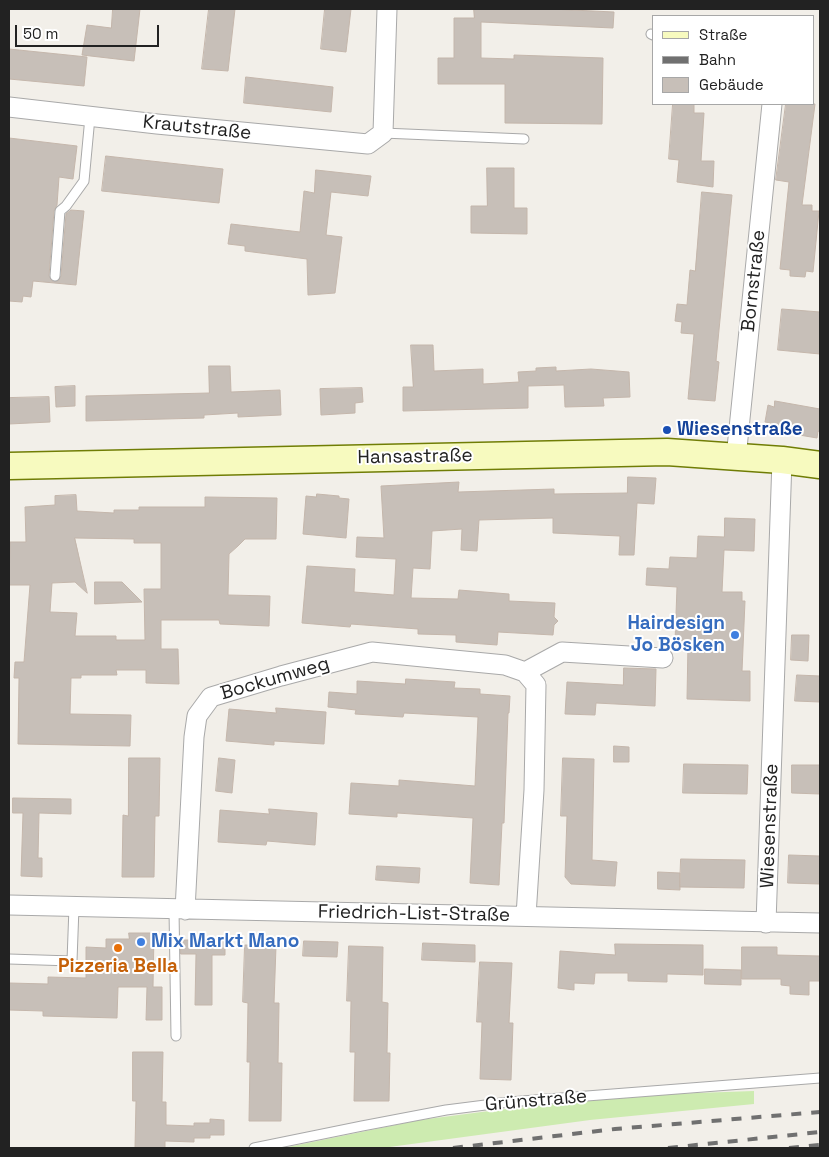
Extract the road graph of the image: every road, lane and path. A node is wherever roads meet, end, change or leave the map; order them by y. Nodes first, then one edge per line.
1 (387, 9) edge
2 (772, 105) edge
3 (9, 107) edge
4 (90, 117) junction
5 (383, 133) junction
6 (524, 139) dead end
7 (55, 276) dead end
8 (736, 458) junction
9 (782, 460) junction
10 (9, 466) edge
11 (820, 466) edge
12 (662, 658) dead end
13 (525, 672) junction
14 (9, 905) edge
15 (74, 907) junction
16 (180, 910) junction
17 (526, 916) junction
18 (766, 923) junction
19 (820, 923) edge
20 (9, 959) edge
21 (176, 1036) dead end
22 (820, 1078) edge
23 (254, 1148) edge

1 - 5 street
2 - 8 street, Bornstraße
3 - 4 street, Krautstraße
4 - 5 street, Krautstraße
4 - 7 lane
5 - 6 lane
8 - 9 main road, Hansastraße
8 - 10 main road, Hansastraße
9 - 11 main road, Hansastraße
9 - 18 street, Wiesenstraße
12 - 13 street
13 - 16 street, Bockumweg
13 - 17 street
14 - 15 street, Friedrich-List-Straße
15 - 16 street, Friedrich-List-Straße
15 - 20 lane
16 - 17 street, Friedrich-List-Straße
16 - 21 lane
17 - 18 street, Friedrich-List-Straße
18 - 19 street, Friedrich-List-Straße
22 - 23 lane, Grünstraße

